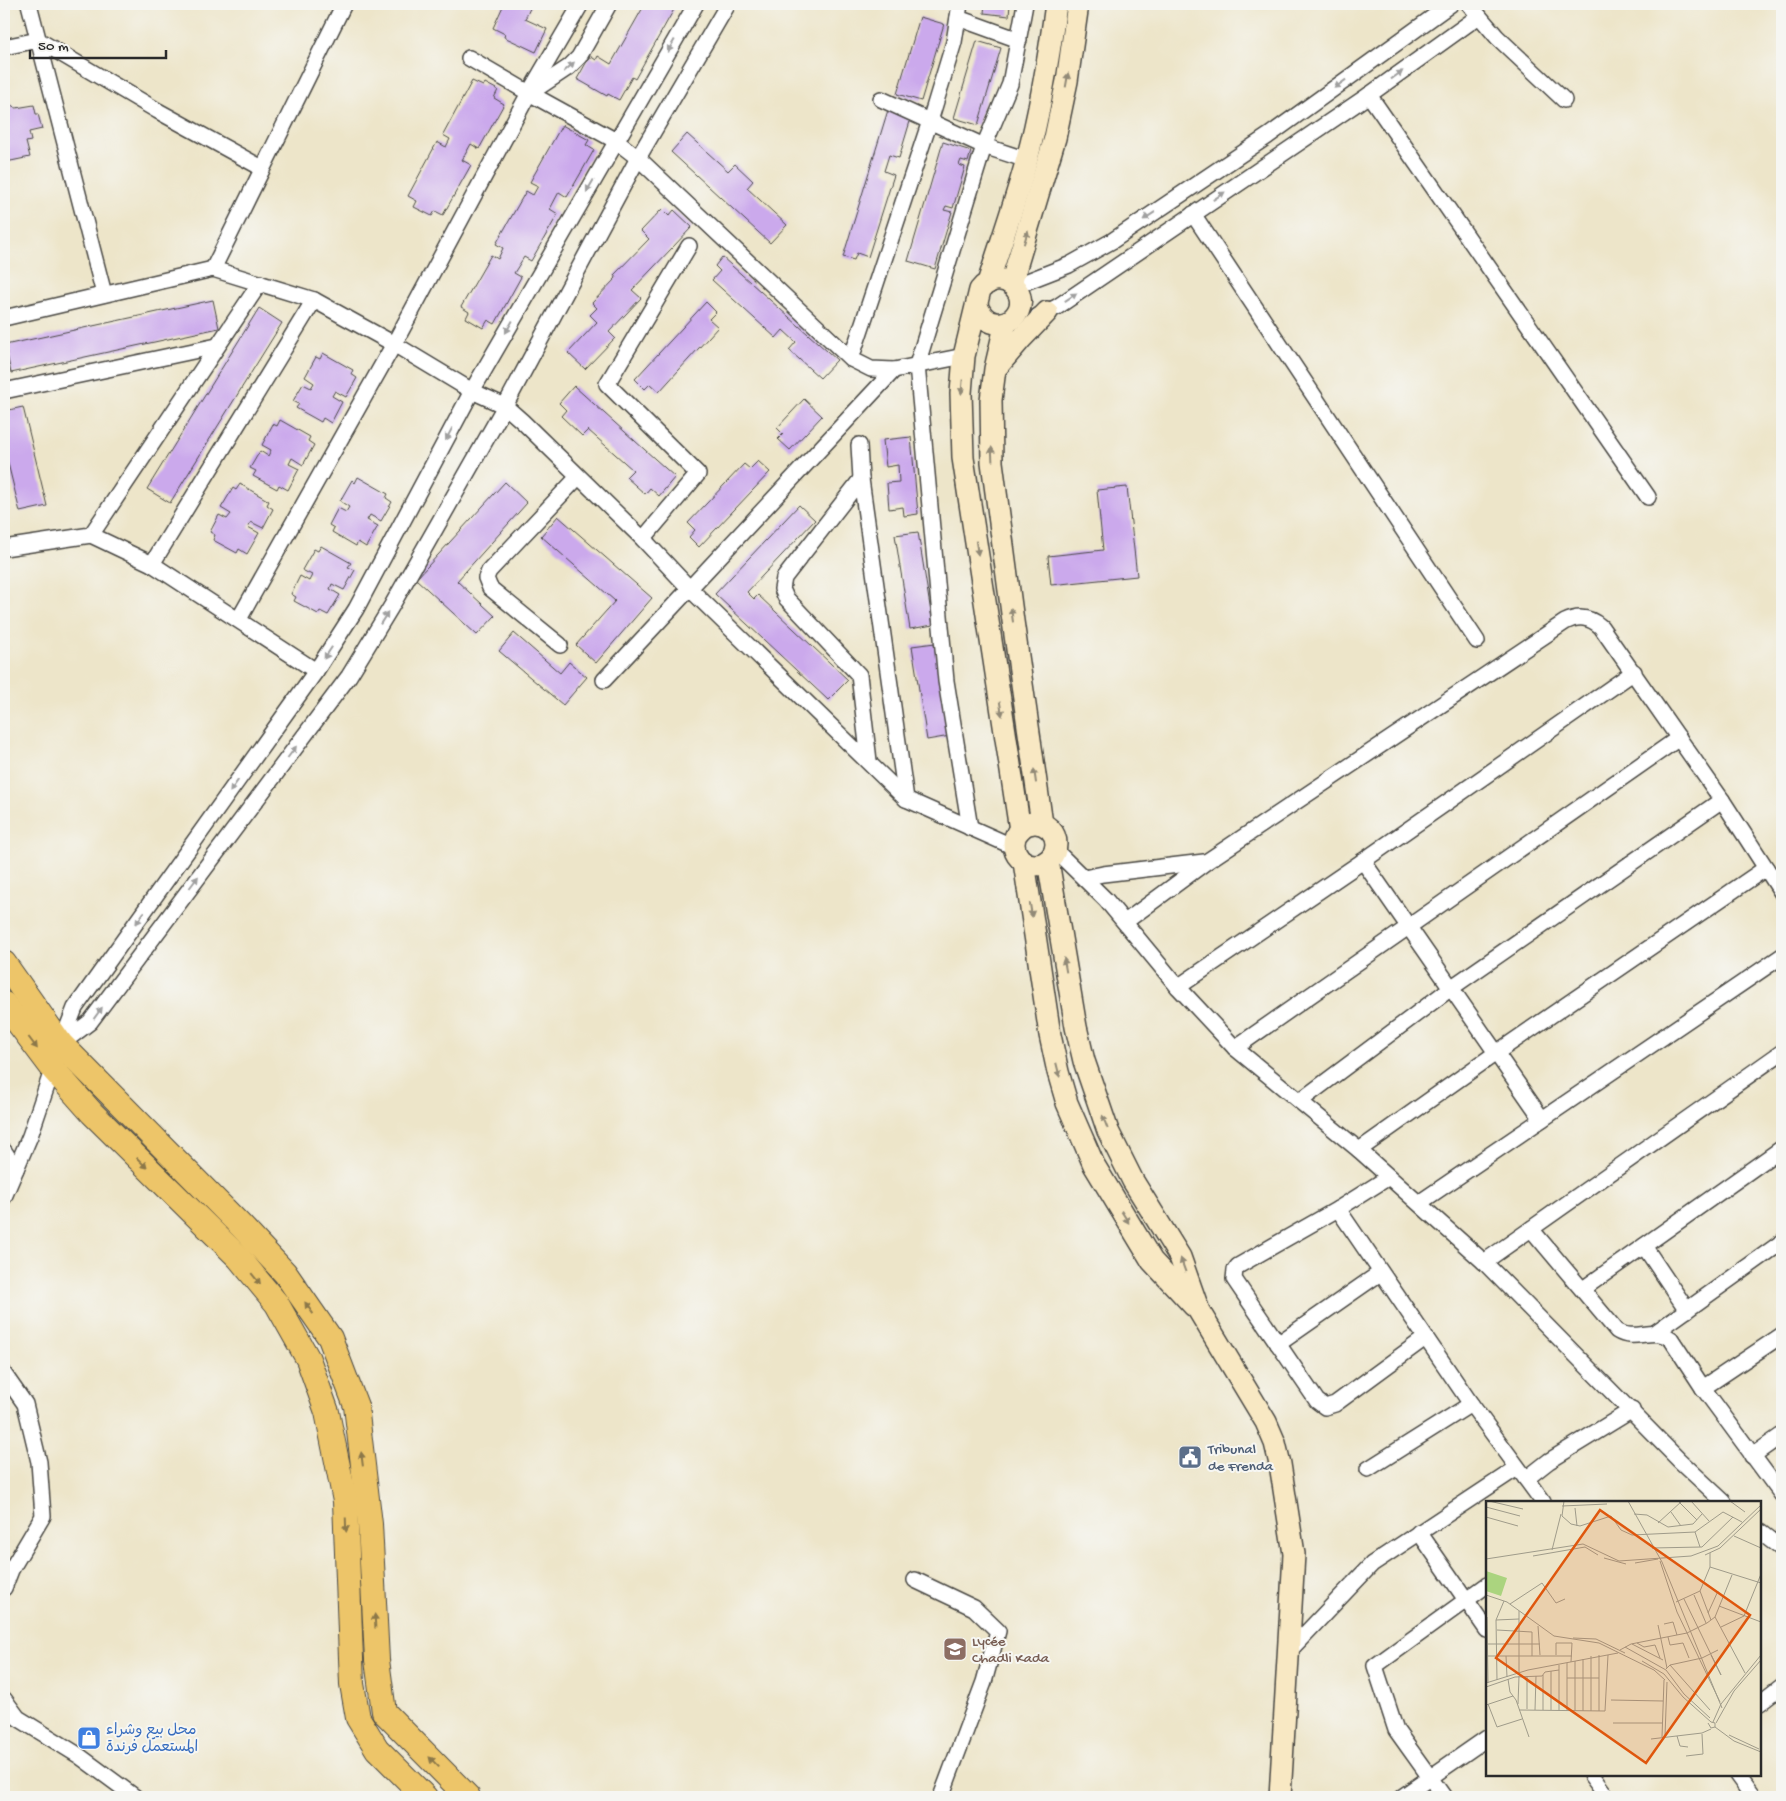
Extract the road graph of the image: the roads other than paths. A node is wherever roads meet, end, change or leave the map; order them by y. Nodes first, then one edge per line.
1 (29, 4) edge
2 (344, 4) edge
3 (580, 4) edge
4 (609, 4) edge
5 (696, 4) edge
6 (728, 4) edge
7 (1025, 4) edge
8 (1056, 4) edge
9 (1078, 4) edge
10 (1451, 4) edge
11 (1474, 10) edge
12 (959, 11) edge
13 (38, 40) junction
14 (1019, 40) junction
15 (4, 47) edge
16 (470, 58) dead end
17 (529, 93) junction
18 (1369, 95) junction
19 (881, 100) dead end
20 (1564, 100) dead end
21 (930, 121) junction
22 (616, 140) junction
23 (984, 146) junction
24 (638, 158) junction
25 (1027, 160) junction
26 (262, 168) junction
27 (1193, 214) junction
28 (688, 246) dead end
29 (213, 269) junction
30 (260, 283) junction
31 (988, 283) junction
32 (1013, 285) junction
33 (104, 294) junction
34 (314, 300) junction
35 (977, 305) junction
36 (1048, 312) junction
37 (4, 318) edge
38 (1008, 321) junction
39 (394, 344) junction
40 (217, 346) junction
41 (964, 356) junction
42 (851, 359) junction
43 (917, 365) junction
44 (995, 369) junction
45 (894, 370) junction
46 (4, 391) edge
47 (472, 391) junction
48 (505, 406) junction
49 (859, 445) dead end
50 (578, 477) junction
51 (861, 479) junction
52 (1648, 497) dead end
53 (91, 535) junction
54 (643, 539) junction
55 (4, 548) edge
56 (152, 564) junction
57 (689, 588) junction
58 (239, 620) junction
59 (1477, 641) dead end
60 (560, 645) dead end
61 (316, 671) junction
62 (1634, 672) junction
63 (604, 680) dead end
64 (1679, 738) junction
65 (869, 762) junction
66 (906, 799) junction
67 (1722, 800) junction
68 (1042, 824) junction
69 (970, 828) junction
70 (1019, 846) junction
71 (1051, 855) junction
72 (1363, 861) junction
73 (1206, 862) junction
74 (1766, 868) junction
75 (1084, 878) junction
76 (1782, 892) edge
77 (1125, 922) junction
78 (1408, 926) junction
79 (1782, 956) edge
80 (4, 963) edge
81 (1178, 987) junction
82 (1451, 988) junction
83 (4, 1004) edge
84 (61, 1044) junction
85 (1235, 1048) junction
86 (1782, 1052) edge
87 (1496, 1053) junction
88 (53, 1069) junction
89 (1300, 1100) junction
90 (1542, 1120) junction
91 (1782, 1148) edge
92 (1359, 1150) junction
93 (4, 1151) edge
94 (16, 1169) junction
95 (1389, 1177) junction
96 (4, 1197) edge
97 (1419, 1203) junction
98 (1338, 1209) junction
99 (1531, 1229) junction
100 (1782, 1242) edge
101 (1644, 1246) junction
102 (1484, 1262) junction
103 (1380, 1273) junction
104 (1583, 1290) junction
105 (1687, 1310) junction
106 (1199, 1311) junction
107 (1656, 1332) junction
108 (1782, 1335) edge
109 (1425, 1338) junction
110 (1278, 1344) junction
111 (4, 1374) edge
112 (1703, 1388) junction
113 (1471, 1404) junction
114 (1632, 1410) junction
115 (1782, 1435) edge
116 (1752, 1456) junction
117 (1368, 1469) dead end
118 (1521, 1474) junction
119 (1782, 1495) edge
120 (1542, 1501) edge
121 (1723, 1501) edge
122 (1419, 1532) junction
123 (1763, 1539) edge
124 (1782, 1549) edge
125 (915, 1580) dead end
126 (1486, 1586) edge
127 (4, 1588) edge
128 (1466, 1601) junction
129 (1486, 1629) edge
130 (1289, 1651) junction
131 (1782, 1686) edge
132 (4, 1699) edge
133 (1761, 1702) edge
134 (1486, 1739) edge
135 (1592, 1776) edge
136 (1738, 1776) edge
137 (1430, 1778) junction
138 (135, 1797) edge
139 (425, 1797) edge
140 (468, 1797) edge
141 (941, 1797) edge
142 (1280, 1797) edge
143 (1402, 1797) edge
144 (1444, 1797) edge
145 (1607, 1797) edge
146 (1753, 1797) edge

1 - 13 street
2 - 26 street
3 - 17 street
17 -> 4 street
5 -> 22 street
6 - 24 street
7 - 14 street
8 - 25 main road
32 -> 9 main road
10 -> 32 street
18 -> 11 street
11 - 20 street
12 - 14 street
12 - 21 street
13 - 15 street
13 - 26 street
13 - 33 street
14 - 23 street
16 - 17 street
17 - 22 street
17 - 39 street
27 -> 18 street
18 - 52 street
19 - 21 street
21 - 23 street
21 - 42 street
22 - 24 street
22 -> 47 street
23 - 25 street
23 - 43 street
24 - 42 street
24 - 48 street
25 - 31 main road
26 - 29 street
36 -> 27 street
27 - 59 street
28 - 54 street
29 - 30 street
29 - 33 street
30 - 34 street
30 - 40 street
31 - 32 main road
31 - 35 main road
32 - 38 main road
33 - 37 street
34 - 39 street
34 - 56 street
35 - 38 main road
35 - 41 main road
36 - 38 street
36 - 44 main road
38 - 44 main road
39 - 47 street
39 - 58 street
40 - 46 street
40 - 53 street
41 - 43 street
41 -> 70 main road
42 - 45 street
43 - 45 street
43 - 69 street
68 -> 44 main road
45 - 57 street
47 - 48 street
47 -> 61 street
48 - 50 street
84 -> 48 street
49 - 51 street
50 - 54 street
50 - 60 street
51 - 65 street
51 - 66 street
53 - 55 street
53 - 56 street
54 - 57 street
56 - 58 street
57 - 63 street
57 - 65 street
58 - 61 street
61 -> 84 street
62 - 64 street
62 - 72 street
62 - 73 street
64 - 67 street
64 - 78 street
65 - 66 street
66 - 69 street
67 - 74 street
67 - 82 street
68 - 70 main road
68 - 71 main road
69 - 70 street
70 - 71 main road
70 -> 106 main road
71 - 75 street
106 -> 71 main road
72 - 78 street
72 - 81 street
73 - 75 street
73 - 77 street
74 - 76 street
74 - 87 street
75 - 77 street
77 - 81 street
78 - 82 street
78 - 85 street
79 - 90 street
80 - 84 main road
81 - 85 street
82 - 87 street
82 - 89 street
83 -> 88 main road
84 - 88 street
140 -> 84 main road
85 - 89 street
86 - 99 street
87 - 90 street
87 - 92 street
88 - 94 street
88 -> 139 main road
89 - 92 street
90 - 97 street
91 - 101 street
92 - 95 street
93 - 94 street
94 - 96 street
95 - 97 street
95 - 98 street
97 - 102 street
98 - 103 street
98 - 110 street
99 - 102 street
99 - 104 street
100 - 105 street
101 - 104 street
101 - 105 street
102 - 114 street
103 - 109 street
103 - 110 street
104 - 107 street
105 - 107 street
106 - 130 main road
107 - 112 street
108 - 112 street
109 - 110 street
109 - 113 street
111 - 127 street
112 - 116 street
113 - 117 street
113 - 118 street
114 - 118 street
114 - 121 street
115 - 116 street
116 - 119 street
118 - 120 street
118 - 122 street
122 - 128 street
122 - 130 street
123 - 124 street
125 - 141 street
126 - 128 street
128 - 129 street
128 - 137 street
130 - 142 main road
131 - 133 street
132 - 138 street
134 - 137 street
135 - 145 street
136 - 146 street
137 - 143 street
137 - 144 street

